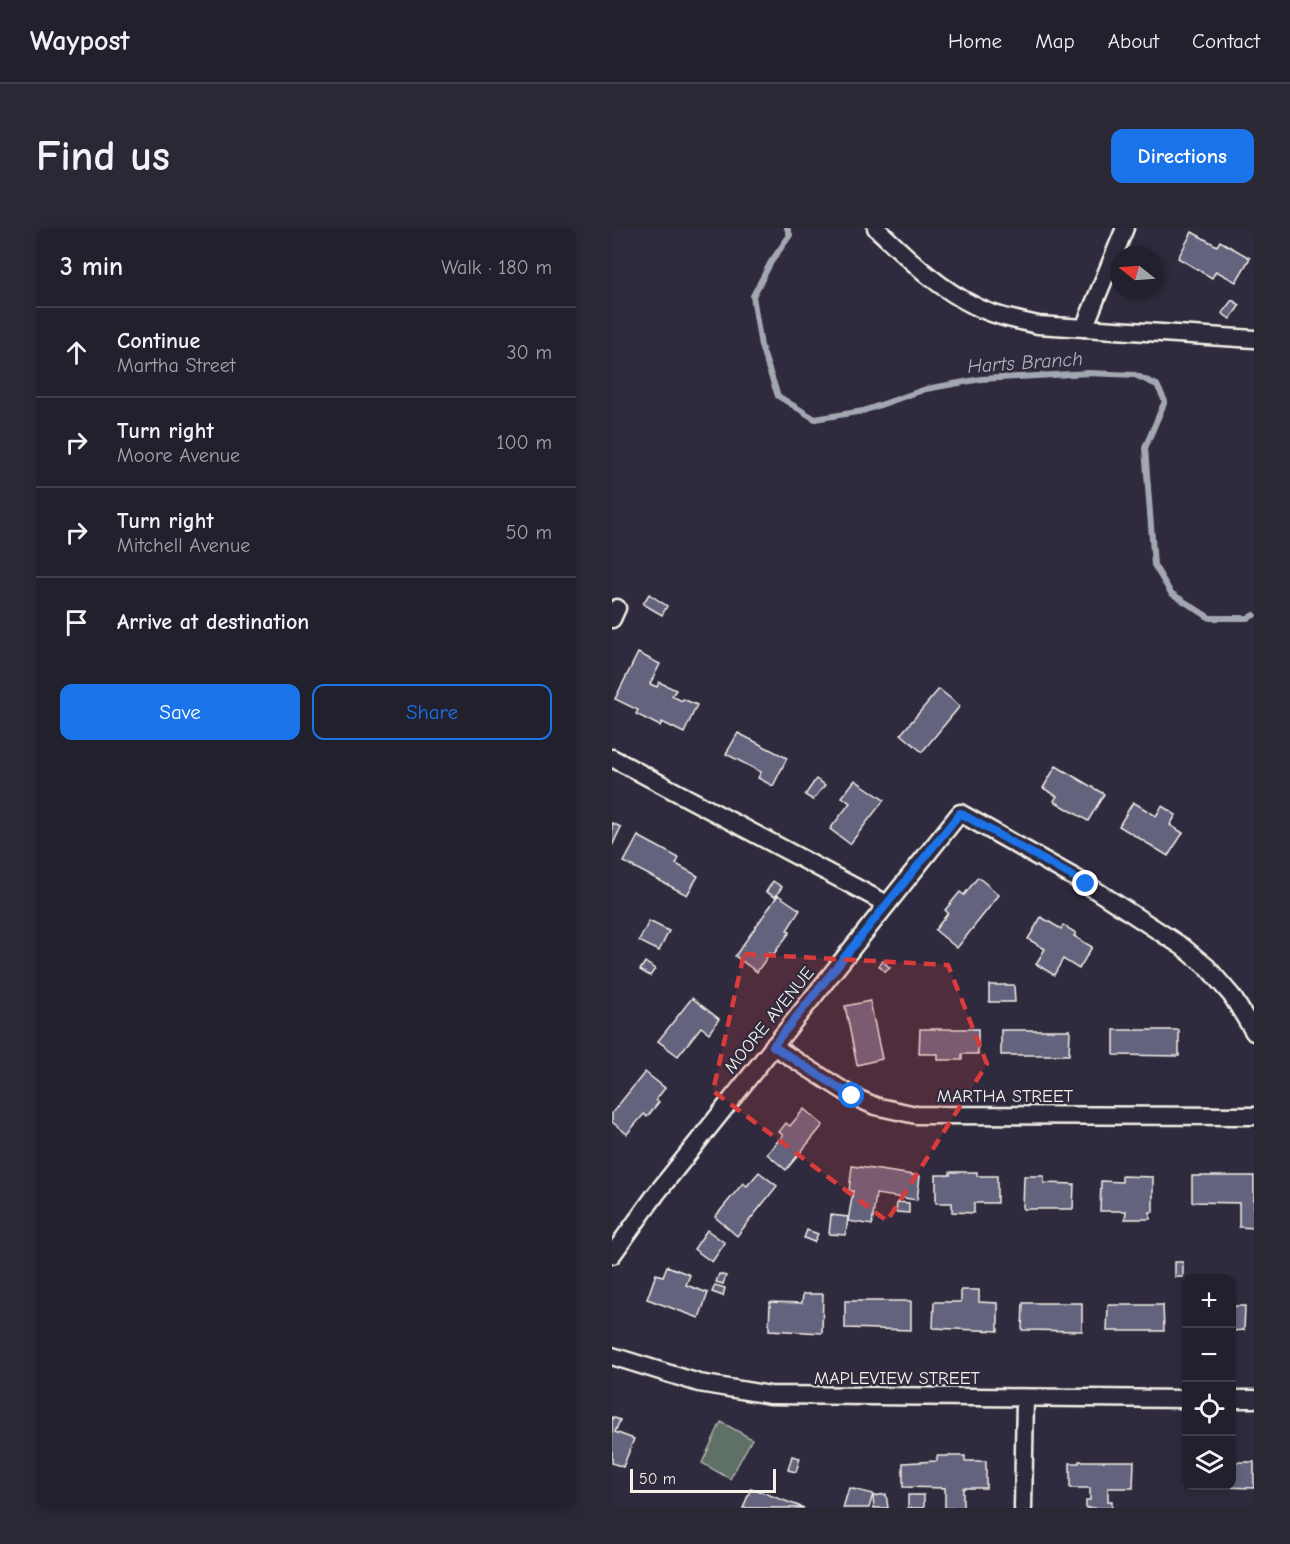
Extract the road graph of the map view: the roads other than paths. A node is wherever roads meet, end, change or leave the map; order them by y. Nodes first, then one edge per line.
1 (876, 228) edge
2 (1125, 228) edge
3 (1084, 328) junction
4 (1254, 339) edge
5 (612, 758) edge
6 (887, 904) junction
7 (1254, 1032) edge
8 (773, 1046) junction
9 (1254, 1116) edge
10 (612, 1255) edge
11 (612, 1356) edge
12 (1025, 1398) junction
13 (1182, 1399) edge
14 (1236, 1399) edge
15 (1254, 1399) edge
16 (1023, 1508) edge

1 - 3 street
2 - 3 street
3 - 4 street
5 - 6 street
6 - 7 street, MOORE AVENUE
6 - 8 street, MOORE AVENUE
8 - 9 street, MARTHA STREET
8 - 10 street, MOORE AVENUE
11 - 12 street, MAPLEVIEW STREET
12 - 13 street, MAPLEVIEW STREET
12 - 16 street
14 - 15 street

